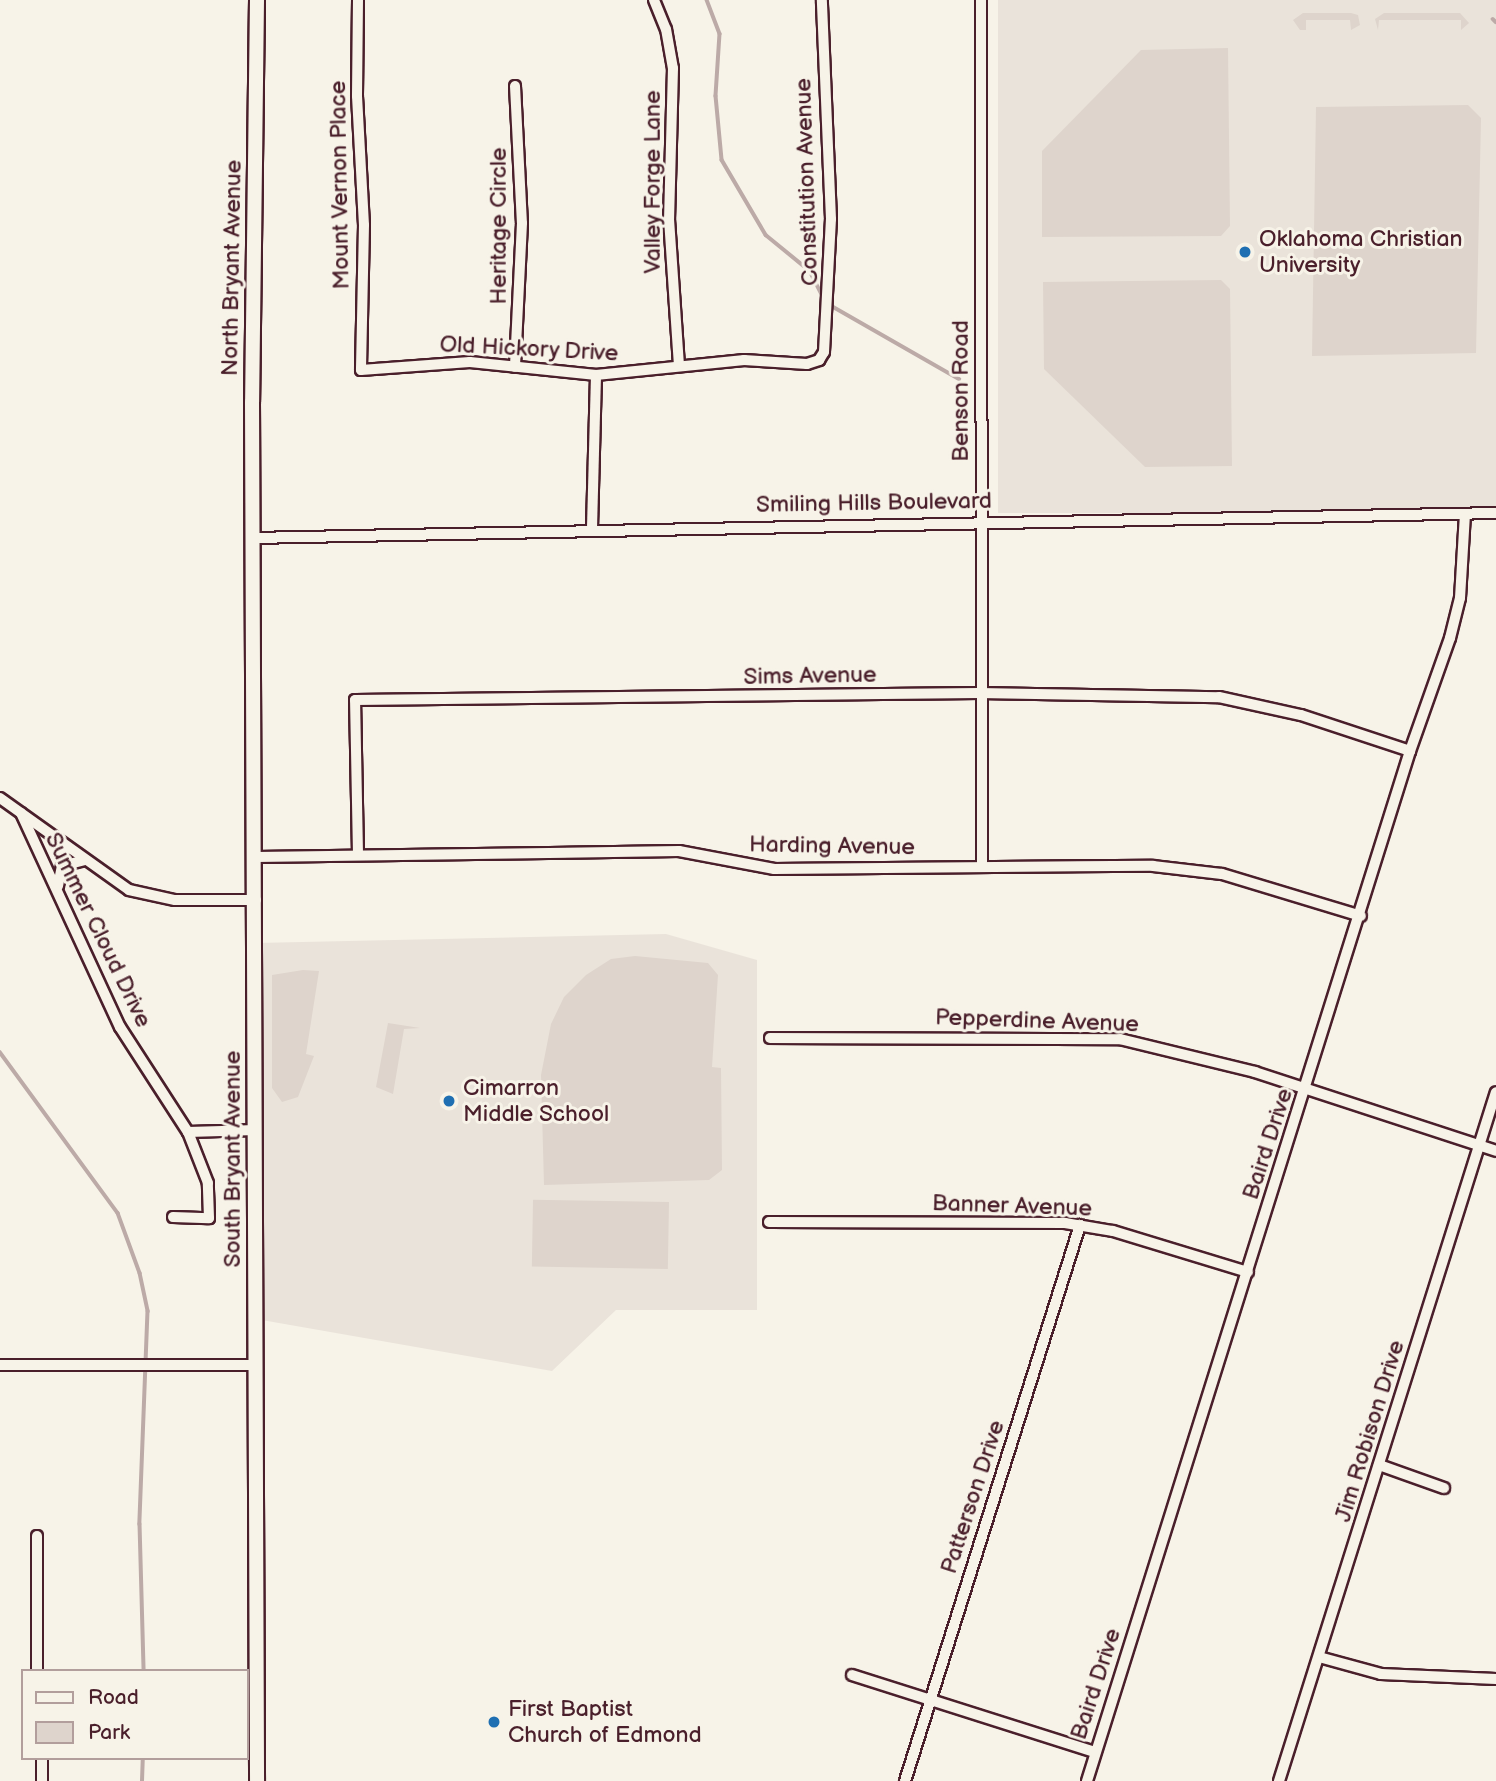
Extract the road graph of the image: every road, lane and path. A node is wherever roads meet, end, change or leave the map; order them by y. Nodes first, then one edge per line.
1 (257, 0) edge
2 (358, 0) edge
3 (654, 0) edge
4 (822, 0) edge
5 (981, 0) edge
6 (515, 86) dead end
7 (819, 360) joint
8 (679, 366) junction
9 (515, 367) junction
10 (361, 370) joint
11 (596, 375) junction
12 (1496, 513) edge
13 (1465, 514) junction
14 (980, 520) junction
15 (592, 528) junction
16 (252, 537) junction
17 (979, 693) junction
18 (1410, 751) junction
19 (0, 798) edge
20 (21, 813) junction
21 (358, 854) junction
22 (256, 857) junction
23 (84, 860) junction
24 (982, 865) junction
25 (59, 894) junction
26 (256, 900) junction
27 (1361, 916) junction
28 (770, 1038) dead end
29 (1306, 1089) junction
30 (1496, 1092) edge
31 (257, 1130) junction
32 (188, 1132) junction
33 (1480, 1146) junction
34 (1496, 1151) edge
35 (173, 1217) dead end
36 (769, 1222) dead end
37 (1080, 1225) junction
38 (1248, 1272) junction
39 (0, 1365) edge
40 (257, 1365) junction
41 (1379, 1465) junction
42 (1444, 1488) dead end
43 (37, 1536) dead end
44 (1319, 1657) junction
45 (37, 1669) edge
46 (852, 1675) dead end
47 (1496, 1679) edge
48 (929, 1699) junction
49 (1095, 1752) junction
50 (42, 1760) edge
51 (42, 1781) edge
52 (257, 1781) edge
53 (905, 1781) edge
54 (1087, 1781) edge
55 (1279, 1781) edge

1 - 16 street, North Bryant Avenue
2 - 10 street, Mount Vernon Place
3 - 8 street, Valley Forge Lane
4 - 7 street, Constitution Avenue
5 - 14 street, Benson Road
6 - 9 street, Heritage Circle
7 - 8 street, Old Hickory Drive
8 - 11 street, Old Hickory Drive
9 - 10 street, Old Hickory Drive
9 - 11 street, Old Hickory Drive
11 - 15 street
12 - 13 street, Smiling Hills Boulevard
13 - 14 street, Smiling Hills Boulevard
13 - 18 street, Baird Drive
14 - 15 street, Smiling Hills Boulevard
14 - 17 street, Benson Road
15 - 16 street, Smiling Hills Boulevard
16 - 22 street, South Bryant Avenue
17 - 18 street, Sims Avenue
17 - 21 street, Sims Avenue
17 - 24 street, Benson Road
18 - 27 street, Baird Drive
19 - 20 street
20 - 23 street
20 - 25 street, Summer Cloud Drive
21 - 22 street, Harding Avenue
21 - 24 street, Harding Avenue
22 - 26 street, South Bryant Avenue
23 - 25 street
23 - 26 street
24 - 27 street, Harding Avenue
25 - 32 street, Summer Cloud Drive
26 - 31 street, South Bryant Avenue
27 - 29 street, Baird Drive
28 - 29 street, Pepperdine Avenue
29 - 33 street, Pepperdine Avenue
29 - 38 street, Baird Drive
30 - 33 street, Jim Robison Drive
31 - 32 street
31 - 40 street, South Bryant Avenue
32 - 35 street, Summer Cloud Drive
33 - 34 street, Pepperdine Avenue
33 - 41 street, Jim Robison Drive
36 - 37 street, Banner Avenue
37 - 38 street, Banner Avenue
37 - 48 street, Patterson Drive
38 - 49 street, Baird Drive
39 - 40 street
40 - 52 street, South Bryant Avenue
41 - 42 street
41 - 44 street, Jim Robison Drive
43 - 45 street
44 - 47 street
44 - 55 street, Jim Robison Drive
46 - 48 street
48 - 49 street
48 - 53 street, Patterson Drive
49 - 54 street, Baird Drive
50 - 51 street

